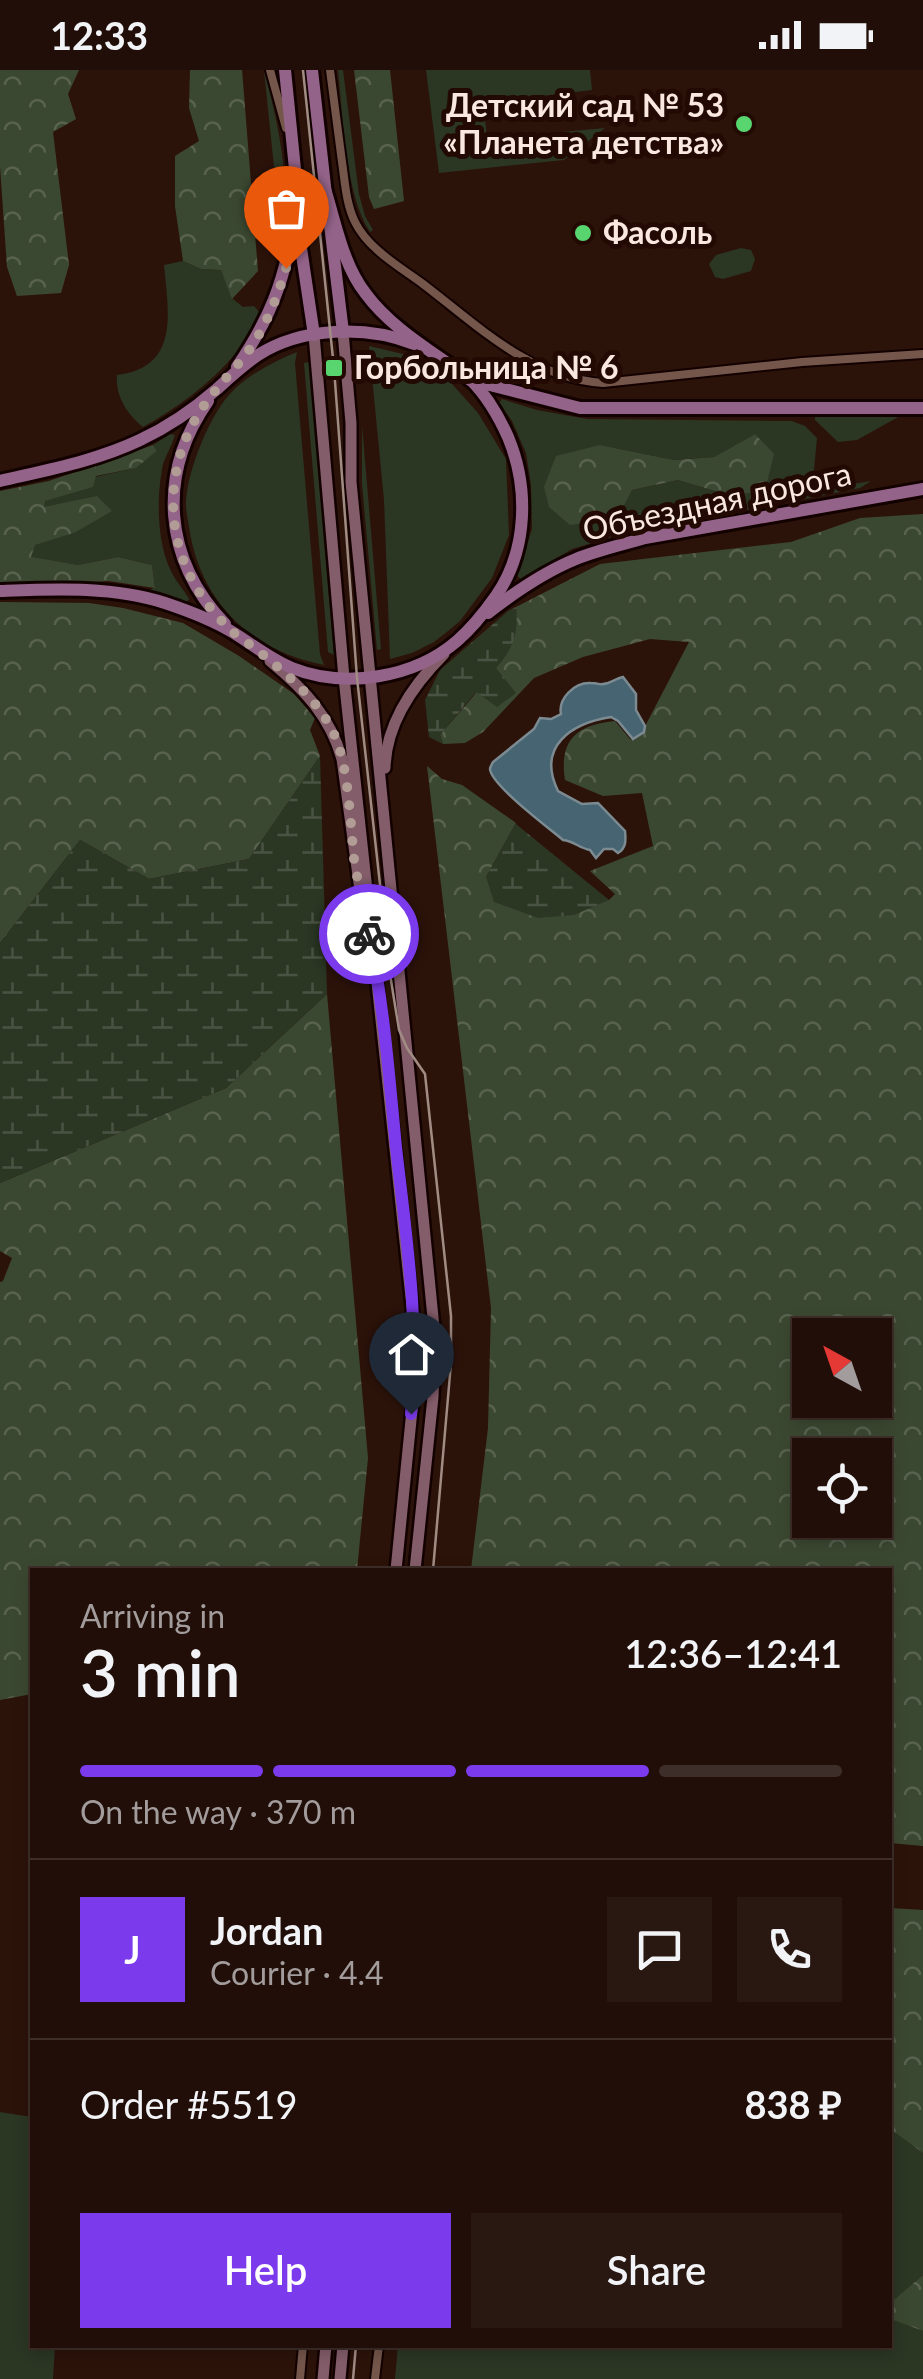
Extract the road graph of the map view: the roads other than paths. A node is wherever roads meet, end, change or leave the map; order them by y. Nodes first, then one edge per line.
1 (270, 70) edge
2 (285, 70) edge
3 (312, 70) edge
4 (330, 70) edge
5 (294, 148) junction
6 (298, 189) junction
7 (325, 189) junction
8 (343, 332) junction
9 (314, 335) junction
10 (426, 348) junction
11 (923, 354) edge
12 (229, 377) junction
13 (470, 380) junction
14 (215, 391) junction
15 (923, 408) edge
16 (0, 481) edge
17 (923, 490) edge
18 (0, 591) edge
19 (479, 620) junction
20 (234, 633) junction
21 (454, 644) junction
22 (252, 646) junction
23 (369, 677) junction
24 (344, 678) junction
25 (384, 807) junction
26 (375, 962) junction
27 (396, 1568) edge
28 (415, 1568) edge
29 (303, 2348) edge
30 (326, 2348) edge
31 (343, 2348) edge
32 (378, 2348) edge
33 (300, 2379) edge
34 (323, 2379) edge
35 (340, 2379) edge
36 (375, 2379) edge

1 - 5 street
2 - 5 main road
3 - 7 main road
4 - 11 street
5 - 6 main road
6 - 9 main road
6 - 12 main road
7 - 8 main road
7 - 10 main road
8 - 9 main road
8 - 10 main road
8 - 23 main road
9 - 12 main road
9 - 24 main road
10 - 13 main road
12 - 14 main road
13 - 15 main road, Объездная дорога
13 - 19 main road
14 - 16 main road
14 - 20 main road
17 - 19 main road, Объездная дорога
18 - 20 main road
19 - 21 main road
20 - 22 main road
21 - 23 main road
21 - 25 main road
22 - 24 main road
22 - 26 main road
23 - 24 main road
23 - 25 main road
24 - 26 main road
25 - 28 main road
26 - 27 main road
29 - 33 street
30 - 34 main road
31 - 35 main road
32 - 36 street

